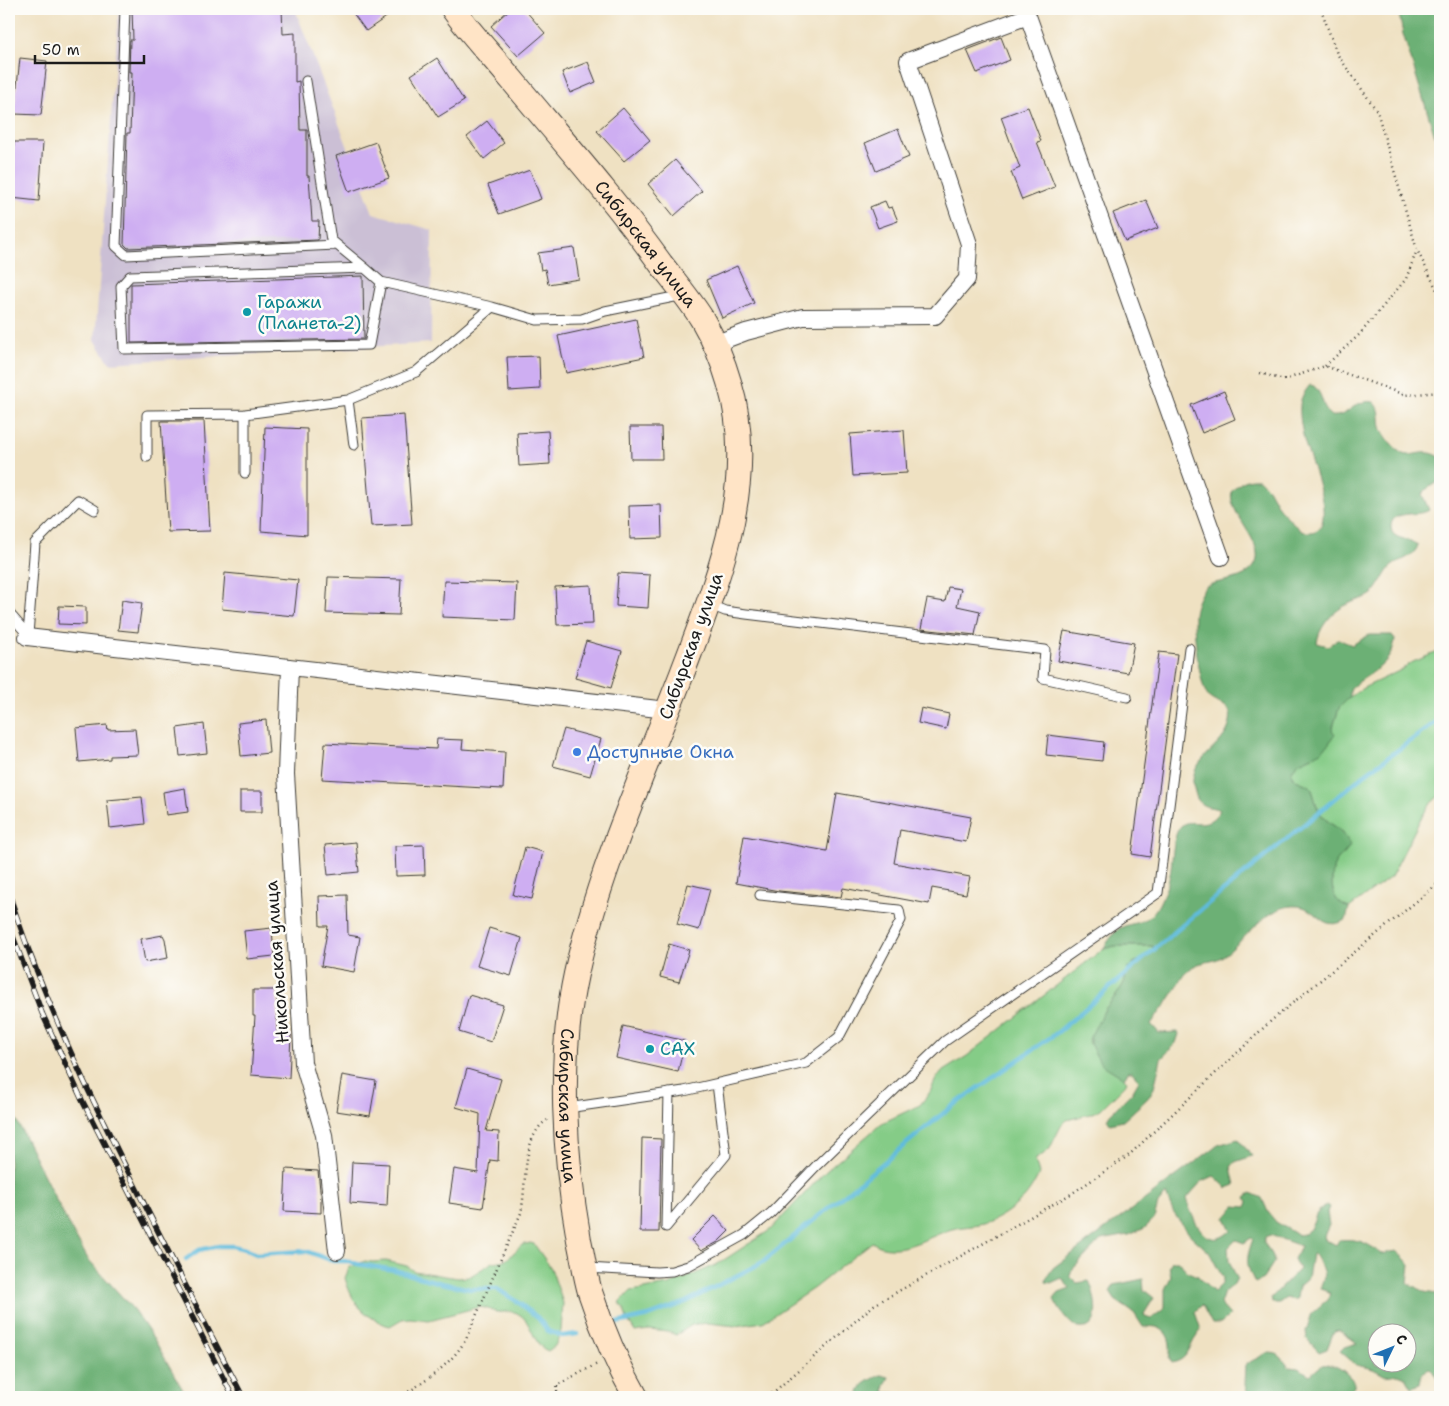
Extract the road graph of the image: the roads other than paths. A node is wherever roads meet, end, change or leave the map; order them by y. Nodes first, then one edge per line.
1 (125, 9) edge
2 (453, 9) edge
3 (306, 81) dead end
4 (336, 244) junction
5 (366, 268) junction
6 (380, 282) junction
7 (685, 295) junction
8 (492, 307) junction
9 (714, 344) junction
10 (348, 400) junction
11 (245, 414) junction
12 (354, 445) dead end
13 (147, 457) dead end
14 (245, 473) dead end
15 (95, 510) dead end
16 (1221, 557) dead end
17 (708, 604) junction
18 (9, 613) edge
19 (27, 636) junction
20 (1189, 648) dead end
21 (290, 667) junction
22 (1127, 697) dead end
23 (667, 710) junction
24 (760, 895) dead end
25 (717, 1084) junction
26 (669, 1093) junction
27 (566, 1108) junction
28 (337, 1250) dead end
29 (585, 1268) junction
30 (632, 1391) edge

1 - 4 lane
2 - 7 street, Сибирская улица
3 - 4 lane
4 - 5 lane
5 - 6 lane
5 - 6 lane
6 - 8 lane
7 - 8 lane
7 - 9 street, Сибирская улица
8 - 10 lane
9 - 16 street
9 - 17 street, Сибирская улица
10 - 11 lane
10 - 12 lane
11 - 13 lane
11 - 14 lane
15 - 19 lane
17 - 22 lane
17 - 23 street, Сибирская улица
18 - 19 lane
19 - 21 street
20 - 29 lane
21 - 23 street
21 - 28 street, Никольская улица
23 - 27 street, Сибирская улица
24 - 25 lane
25 - 26 lane
25 - 26 lane
26 - 27 lane
27 - 29 street, Сибирская улица
29 - 30 street, Сибирская улица

